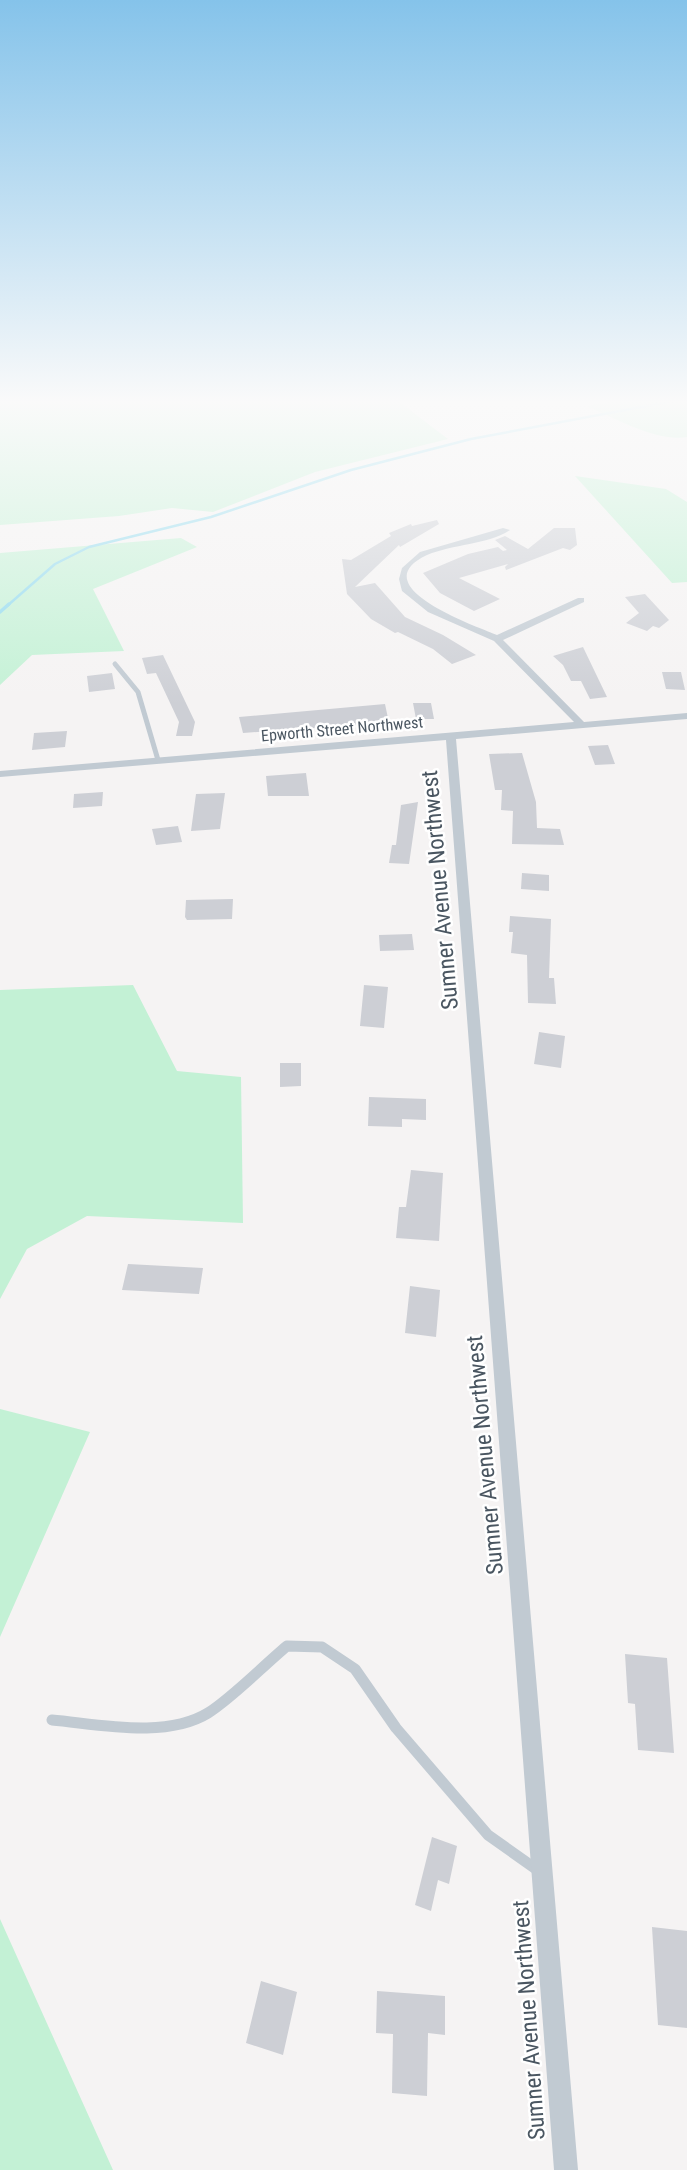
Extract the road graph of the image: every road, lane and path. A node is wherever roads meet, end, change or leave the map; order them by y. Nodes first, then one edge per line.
1 (506, 530) dead end
2 (581, 600) dead end
3 (498, 639) junction
4 (116, 664) dead end
5 (687, 716) edge
6 (582, 725) junction
7 (451, 736) junction
8 (158, 760) junction
9 (0, 774) edge
10 (52, 1720) dead end
11 (542, 1873) junction
12 (566, 2170) edge

1 - 3 street
2 - 3 street
3 - 6 street
4 - 8 lane
5 - 6 street, Epworth Street Northwest
6 - 7 street, Epworth Street Northwest
7 - 8 street, Epworth Street Northwest
7 - 11 street, Sumner Avenue Northwest
8 - 9 street, Epworth Street Northwest
10 - 11 lane
11 - 12 street, Sumner Avenue Northwest

